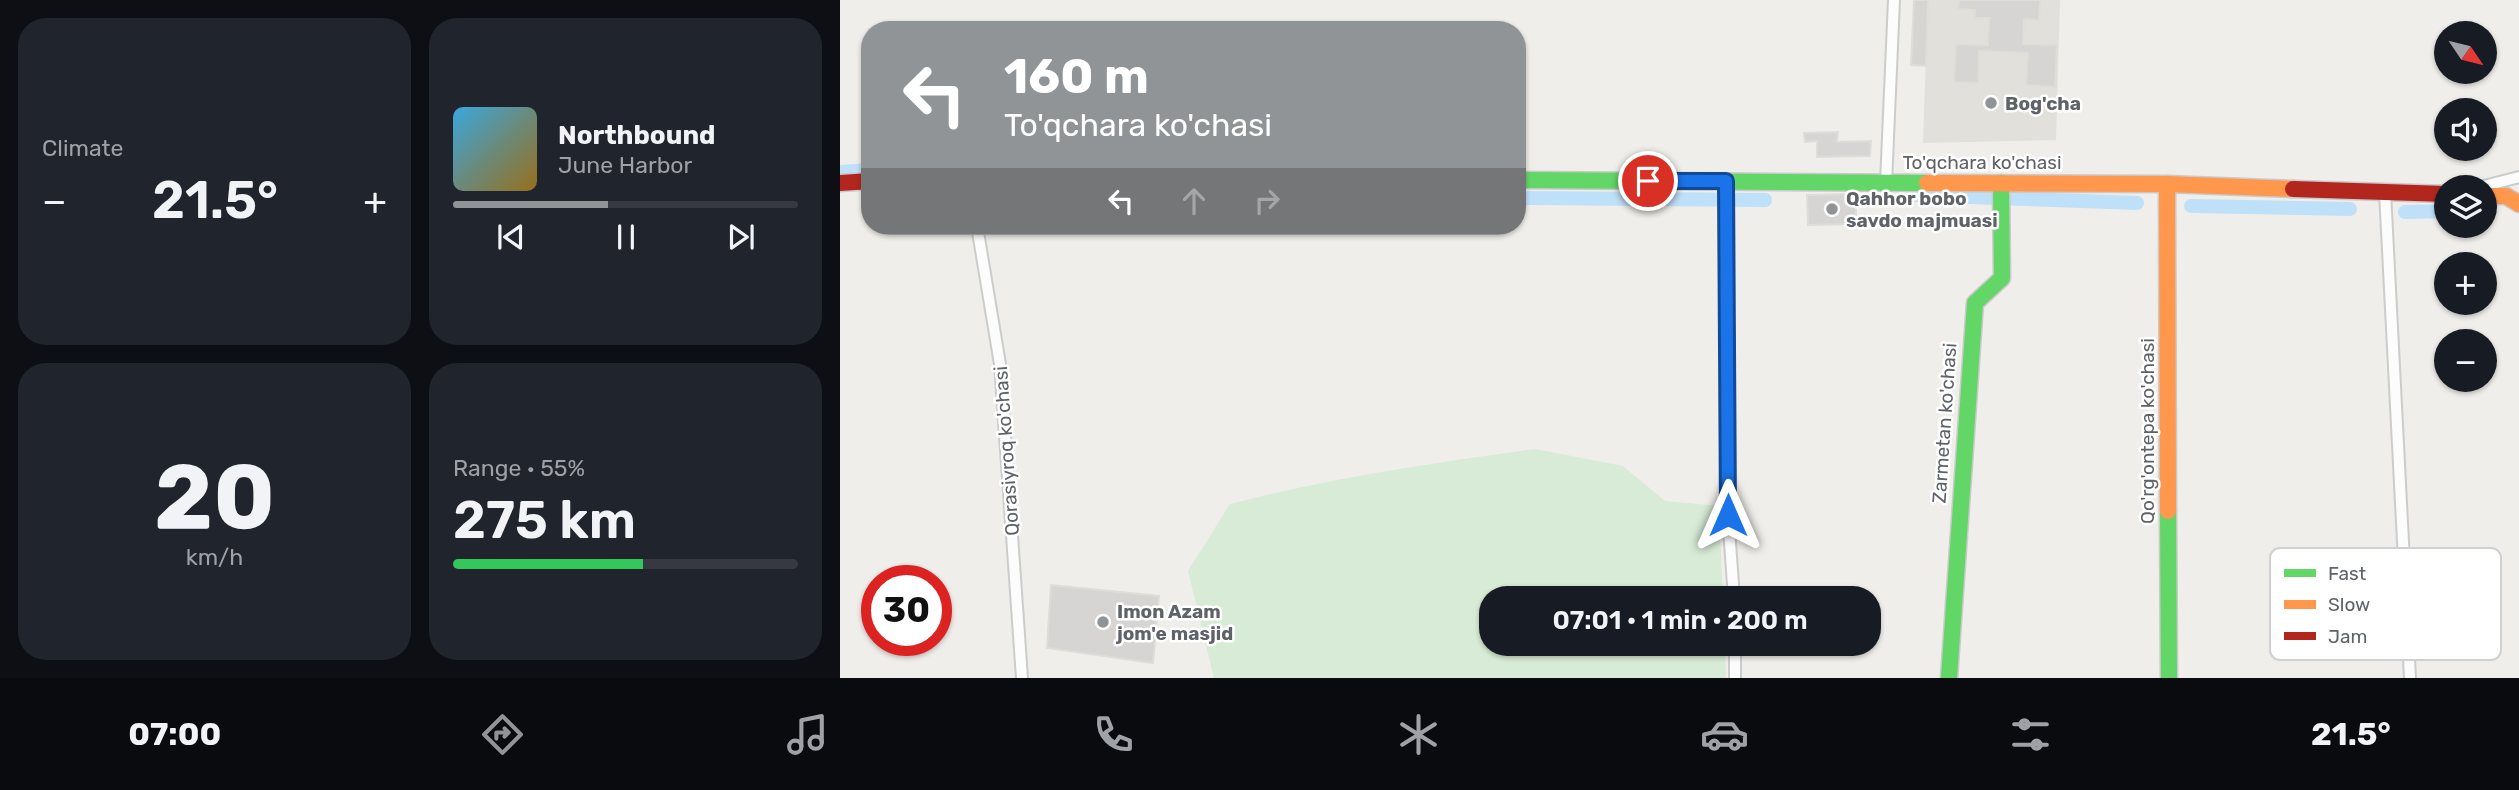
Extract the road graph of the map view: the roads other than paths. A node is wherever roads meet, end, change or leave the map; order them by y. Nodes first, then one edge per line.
1 (1894, 0) edge
2 (2519, 177) edge
3 (1526, 180) edge
4 (1726, 181) junction
5 (861, 182) edge
6 (840, 183) edge
7 (1886, 183) junction
8 (2001, 183) junction
9 (2497, 183) edge
10 (2167, 184) junction
11 (2385, 192) junction
12 (2434, 194) edge
13 (2497, 196) edge
14 (2519, 204) edge
15 (978, 235) edge
16 (2403, 548) edge
17 (1733, 586) edge
18 (1735, 656) edge
19 (2409, 660) edge
20 (1022, 678) edge
21 (1735, 678) edge
22 (1950, 678) edge
23 (2169, 678) edge
24 (2410, 678) edge

1 - 7 street
2 - 9 street
3 - 4 street, To'qchara ko'chasi
4 - 7 street, To'qchara ko'chasi
4 - 17 street
5 - 6 street
7 - 8 street, To'qchara ko'chasi
8 - 10 street, To'qchara ko'chasi
8 - 22 street, Zarmetan ko'chasi
10 - 11 street, To'qchara ko'chasi
10 - 23 street, Qo'rg'ontepa ko'chasi
11 - 12 street, To'qchara ko'chasi
11 - 16 street
13 - 14 street
15 - 20 street, Qorasiyroq ko'chasi
18 - 21 street
19 - 24 street

